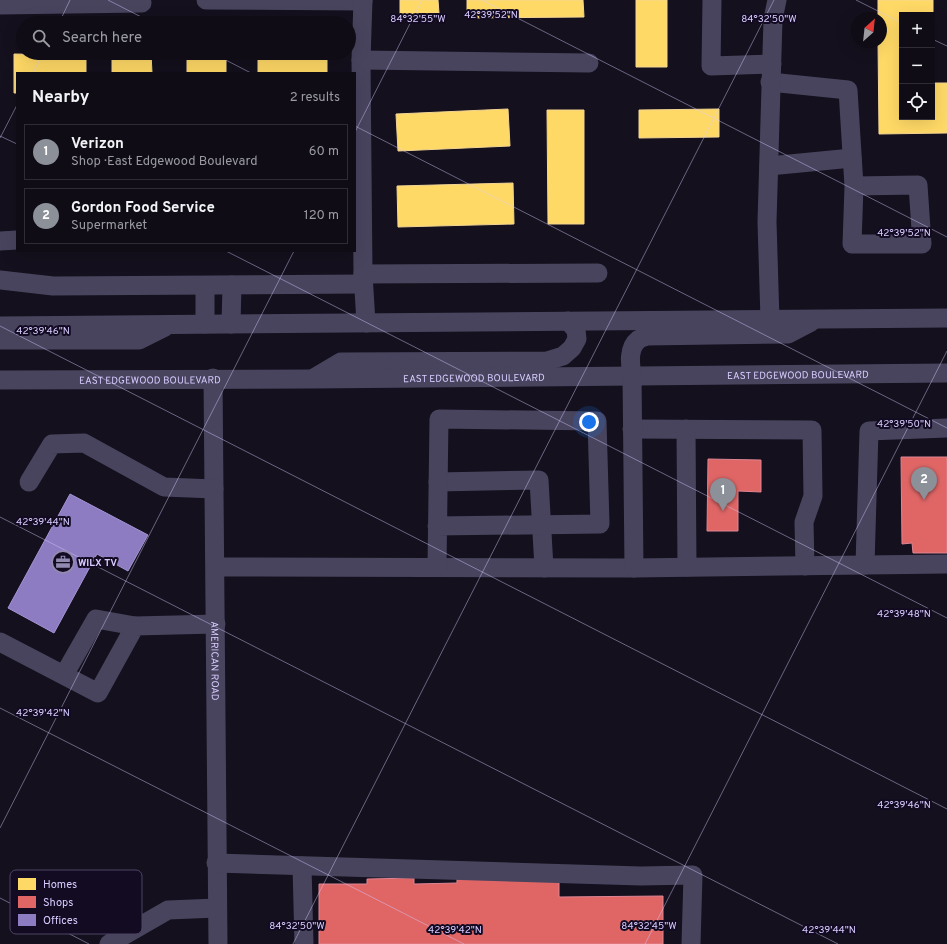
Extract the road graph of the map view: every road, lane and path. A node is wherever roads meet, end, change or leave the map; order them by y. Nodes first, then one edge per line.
1 (206, 0) edge
2 (712, 0) edge
3 (777, 0) edge
4 (363, 1) edge
5 (142, 3) dead end
6 (0, 5) edge
7 (362, 60) junction
8 (589, 63) dead end
9 (771, 73) junction
10 (852, 158) junction
11 (769, 166) junction
12 (854, 186) junction
13 (359, 237) edge
14 (16, 240) edge
15 (0, 241) edge
16 (598, 273) dead end
17 (363, 279) junction
18 (0, 280) edge
19 (232, 285) junction
20 (205, 286) junction
21 (947, 318) edge
22 (770, 320) junction
23 (814, 320) junction
24 (568, 321) junction
25 (366, 323) junction
26 (170, 324) junction
27 (205, 324) junction
28 (231, 324) junction
29 (0, 326) edge
30 (0, 340) edge
31 (947, 373) edge
32 (632, 375) junction
33 (213, 378) junction
34 (312, 379) junction
35 (0, 380) edge
36 (947, 428) edge
37 (632, 429) junction
38 (686, 429) junction
39 (30, 482) dead end
40 (438, 482) junction
41 (214, 489) junction
42 (542, 525) junction
43 (437, 526) junction
44 (947, 564) edge
45 (865, 565) junction
46 (806, 566) junction
47 (216, 567) junction
48 (437, 567) junction
49 (687, 567) junction
50 (544, 568) junction
51 (634, 568) junction
52 (216, 624) junction
53 (135, 626) junction
54 (0, 642) edge
55 (64, 675) junction
56 (216, 863) junction
57 (302, 866) junction
58 (217, 908) junction
59 (142, 925) edge
60 (126, 934) edge
61 (109, 944) edge
62 (218, 944) edge
63 (304, 944) edge
64 (691, 944) edge

1 - 4 street
2 - 9 street
3 - 9 street
4 - 7 street
5 - 6 street
7 - 8 street
7 - 13 street
9 - 10 street
9 - 11 street
10 - 11 street
10 - 12 street
11 - 22 street
12 - 12 street
13 - 17 street
14 - 15 street
16 - 17 street
17 - 19 street
17 - 25 street
18 - 20 street
19 - 20 street
19 - 28 street
20 - 27 street
21 - 23 street
22 - 23 street
22 - 24 street
23 - 32 street
24 - 25 street
24 - 34 street
25 - 28 street
26 - 27 street
26 - 29 street
26 - 30 street
27 - 28 street
31 - 32 street, EAST EDGEWOOD BOULEVARD
32 - 34 street, EAST EDGEWOOD BOULEVARD
32 - 37 street
33 - 34 street, EAST EDGEWOOD BOULEVARD
33 - 35 street, EAST EDGEWOOD BOULEVARD
33 - 41 street, AMERICAN ROAD
36 - 45 street
37 - 38 street
37 - 51 street
38 - 46 street
38 - 49 street
39 - 41 street
40 - 42 street
40 - 42 street
40 - 43 street
41 - 47 street, AMERICAN ROAD
42 - 43 street
42 - 50 street
43 - 48 street
44 - 45 street
45 - 46 street
46 - 49 street
47 - 48 street
47 - 52 street, AMERICAN ROAD
48 - 50 street
49 - 51 street
50 - 51 street
52 - 53 street
52 - 56 street, AMERICAN ROAD
53 - 55 street
53 - 55 street
54 - 55 street
56 - 57 street
56 - 58 street, AMERICAN ROAD
57 - 63 street
57 - 64 street
58 - 59 street
58 - 62 street, AMERICAN ROAD
60 - 61 street

